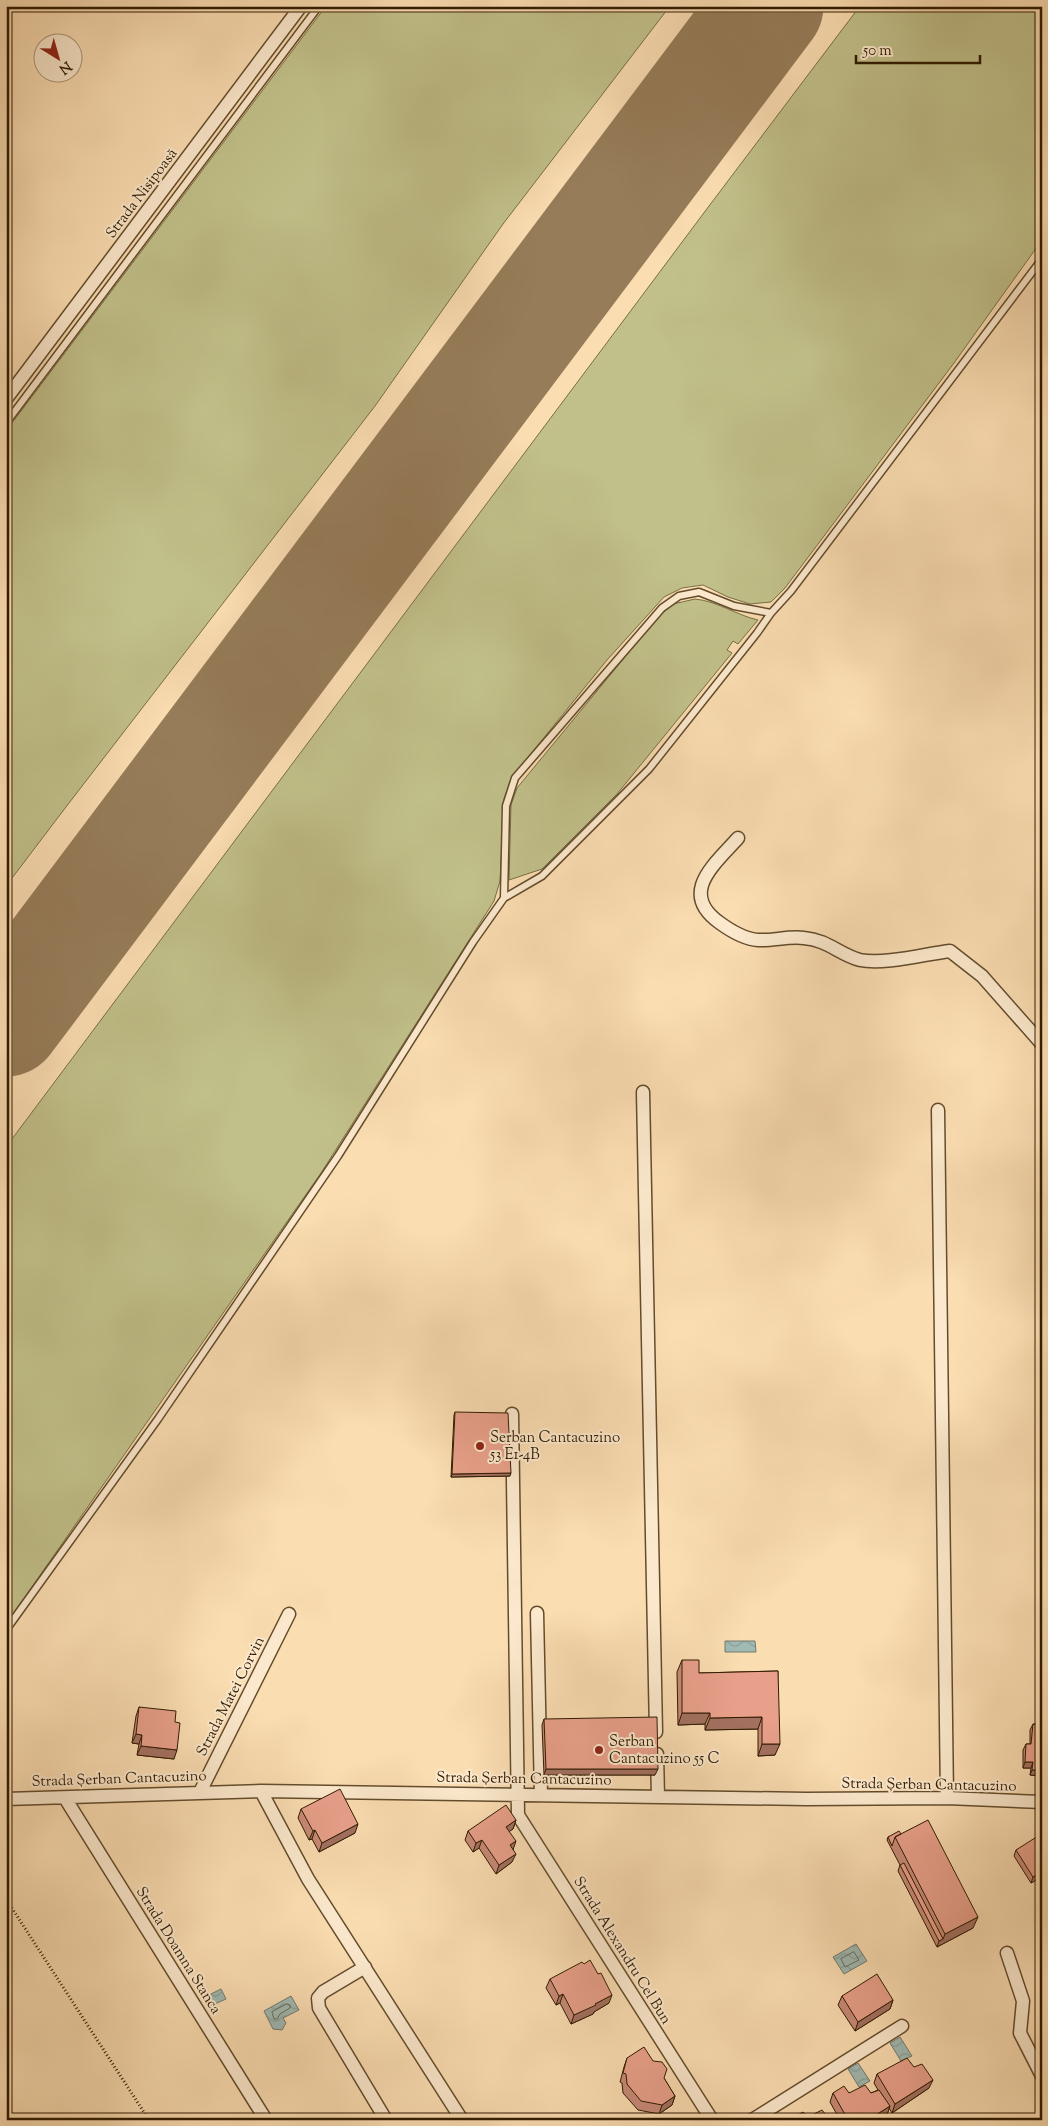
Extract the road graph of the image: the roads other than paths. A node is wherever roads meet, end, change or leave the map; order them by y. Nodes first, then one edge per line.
1 (301, 6) edge
2 (319, 6) edge
3 (1042, 259) edge
4 (9, 391) edge
5 (6, 423) edge
6 (771, 612) junction
7 (738, 838) dead end
8 (504, 898) junction
9 (1042, 1044) edge
10 (643, 1092) dead end
11 (938, 1110) dead end
12 (512, 1414) dead end
13 (537, 1613) dead end
14 (289, 1614) dead end
15 (6, 1630) edge
16 (261, 1791) junction
17 (200, 1792) junction
18 (517, 1794) junction
19 (540, 1795) junction
20 (658, 1797) junction
21 (65, 1798) junction
22 (947, 1798) junction
23 (6, 1799) edge
24 (1042, 1802) edge
25 (1007, 1953) dead end
26 (365, 1967) junction
27 (902, 2026) dead end
28 (1042, 2076) edge
29 (266, 2120) edge
30 (386, 2120) edge
31 (462, 2120) edge
32 (712, 2120) edge
33 (752, 2120) edge

1 - 4 street, Strada Nisipoasă
2 - 5 lane
3 - 6 lane
6 - 8 lane
6 - 8 lane
7 - 9 street
8 - 15 lane
10 - 20 street
11 - 22 street
12 - 18 street, Strada Alexandru Cel Bun
13 - 19 street
14 - 17 street, Strada Matei Corvin
16 - 17 street, Strada Șerban Cantacuzino
16 - 18 street, Strada Șerban Cantacuzino
16 - 26 street
17 - 21 street, Strada Șerban Cantacuzino
18 - 19 street, Strada Șerban Cantacuzino
18 - 32 street, Strada Alexandru Cel Bun
19 - 20 street, Strada Șerban Cantacuzino
20 - 22 street, Strada Șerban Cantacuzino
21 - 23 street, Strada Șerban Cantacuzino
21 - 29 street, Strada Doamna Stanca
22 - 24 street, Strada Șerban Cantacuzino
25 - 28 street
26 - 30 street
26 - 31 street
27 - 33 street

